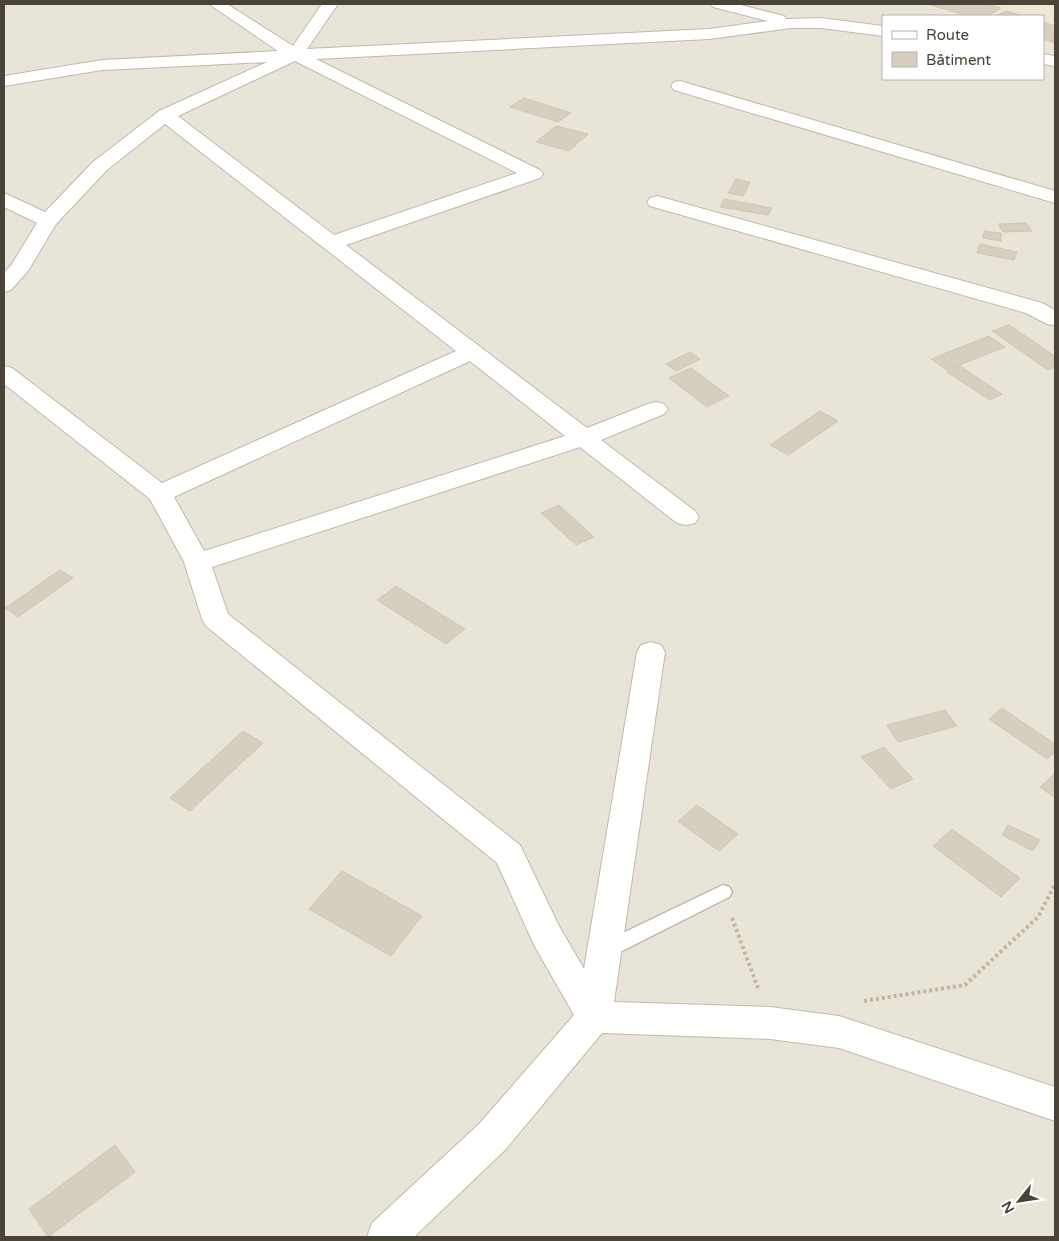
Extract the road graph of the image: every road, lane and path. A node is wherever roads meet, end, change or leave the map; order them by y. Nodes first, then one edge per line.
1 (216, 4) edge
2 (330, 4) edge
3 (719, 4) edge
4 (791, 23) junction
5 (882, 31) edge
6 (296, 55) junction
7 (4, 82) edge
8 (680, 86) dead end
9 (165, 115) junction
10 (1055, 197) edge
11 (4, 199) edge
12 (657, 202) dead end
13 (48, 221) junction
14 (331, 243) junction
15 (4, 286) edge
16 (1055, 299) edge
17 (1034, 308) junction
18 (1055, 319) edge
19 (472, 352) junction
20 (4, 373) edge
21 (656, 409) dead end
22 (584, 438) junction
23 (160, 494) junction
24 (686, 517) dead end
25 (197, 562) junction
26 (651, 652) dead end
27 (1055, 884) edge
28 (723, 892) joint
29 (604, 950) junction
30 (862, 1002) dead end
31 (594, 1017) junction
32 (770, 1023) junction
33 (1055, 1104) edge
34 (386, 1237) edge

1 - 6 street
2 - 6 street
3 - 4 street
4 - 5 street
4 - 6 street
6 - 7 street
6 - 9 street
6 - 14 street
8 - 10 street
9 - 13 street
9 - 14 street
11 - 13 street
12 - 17 street
13 - 15 street
14 - 19 street
16 - 17 street
17 - 18 street
19 - 22 street
19 - 23 street
20 - 23 street
21 - 22 street
22 - 24 street
22 - 25 street
23 - 25 street
25 - 31 street
26 - 29 street
27 - 30 path
28 - 29 lane
28 - 32 path
29 - 31 street
31 - 32 street
31 - 34 street
32 - 33 street

